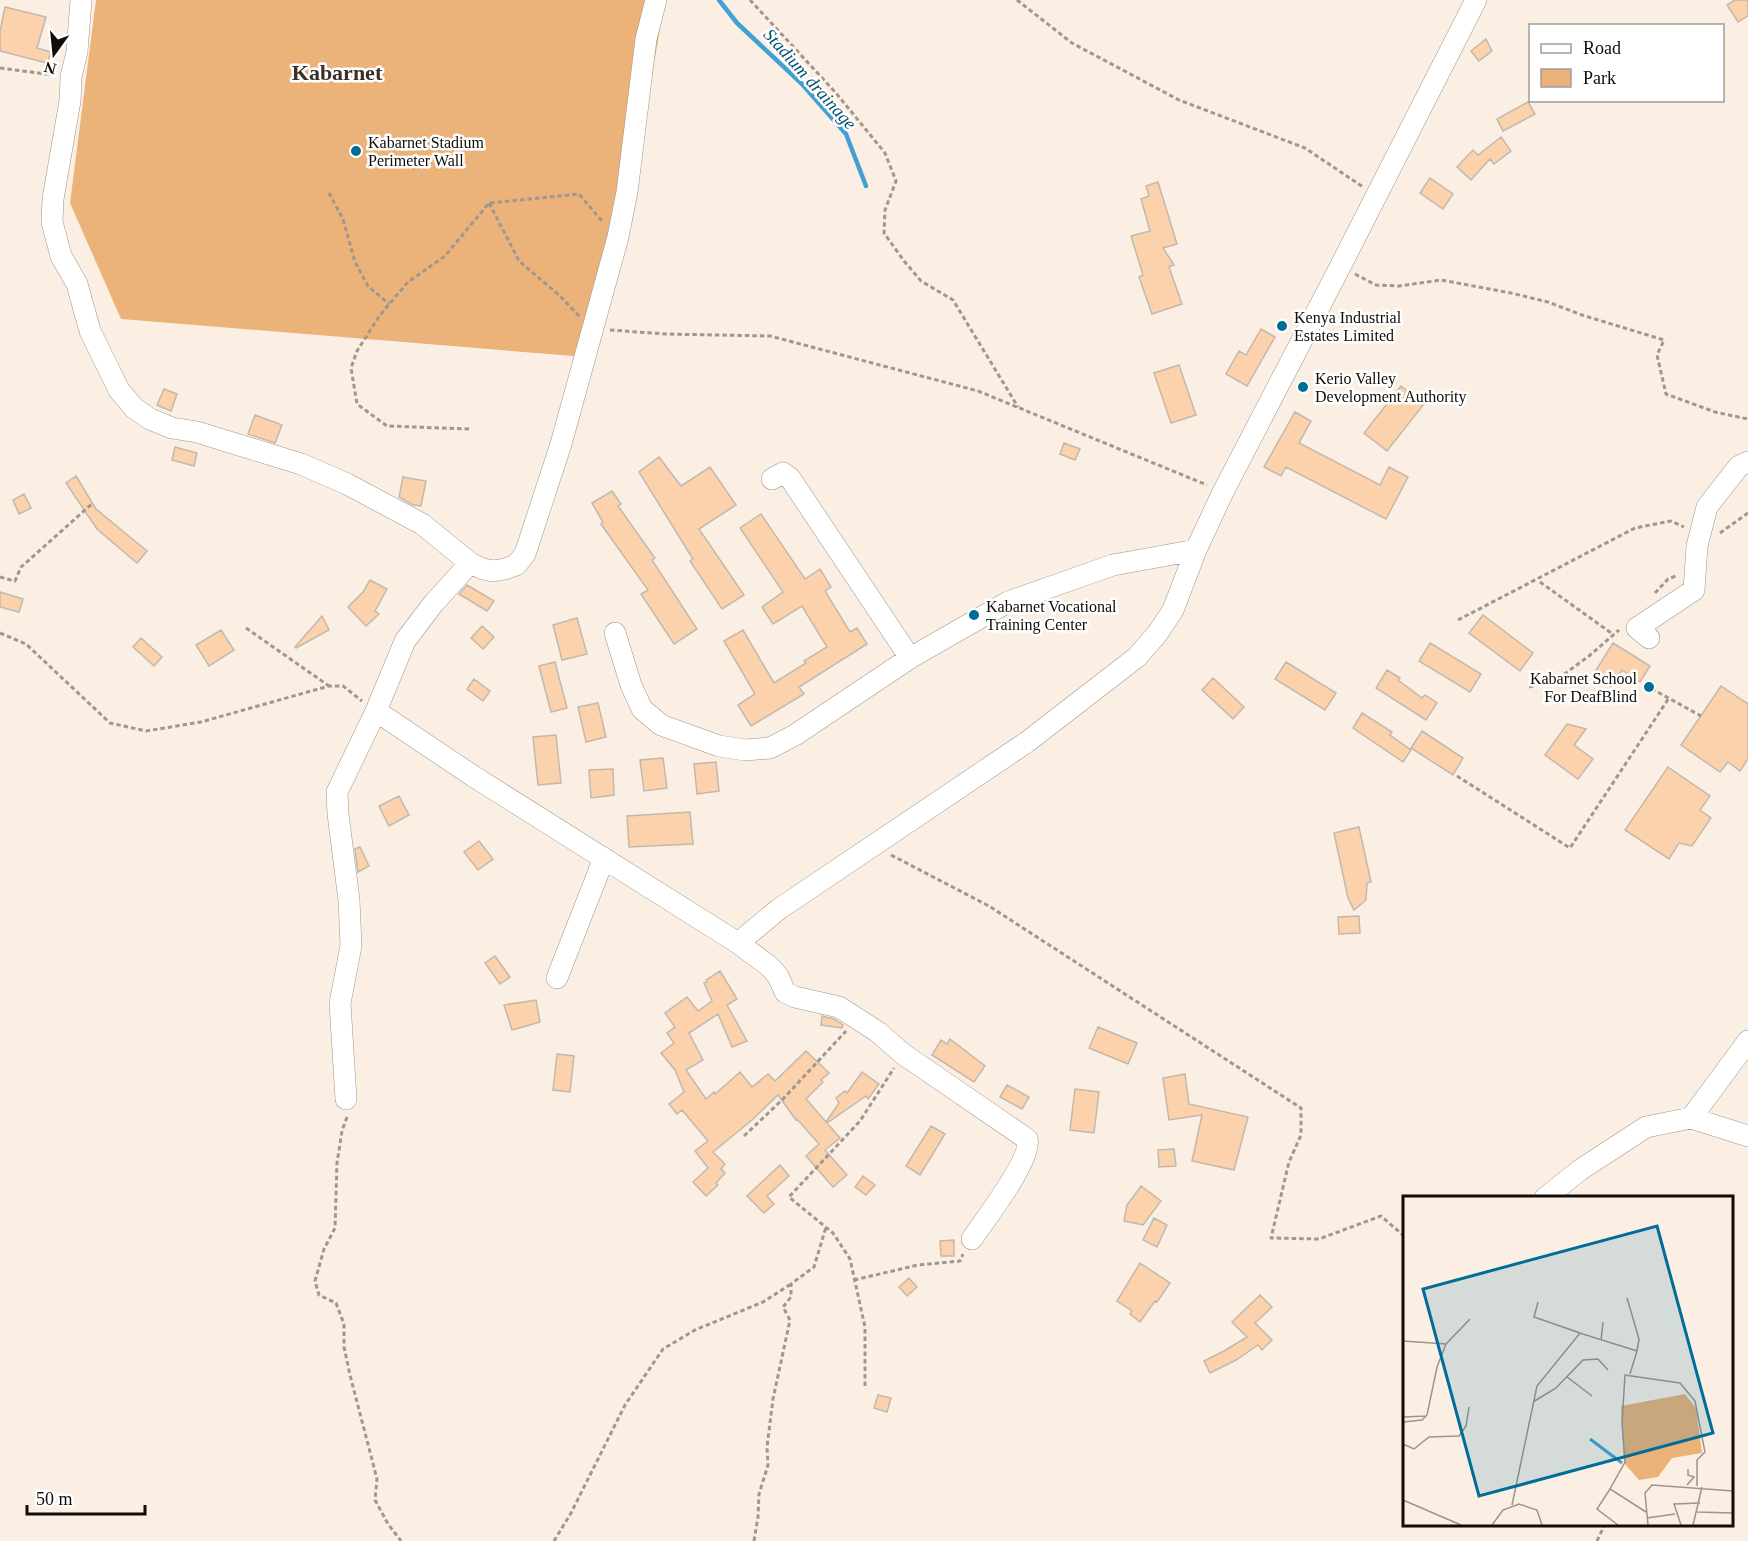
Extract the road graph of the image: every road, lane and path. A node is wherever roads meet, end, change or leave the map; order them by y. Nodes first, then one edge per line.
1 (81, 0) edge
2 (656, 0) edge
3 (750, 0) edge
4 (1017, 0) edge
5 (1476, 0) edge
6 (0, 68) edge
7 (71, 77) junction
8 (329, 193) dead end
9 (1377, 196) junction
10 (489, 203) junction
11 (618, 237) junction
12 (1340, 267) junction
13 (389, 304) junction
14 (591, 329) junction
15 (1018, 408) junction
16 (1748, 419) edge
17 (469, 429) dead end
18 (1748, 462) edge
19 (772, 479) dead end
20 (1222, 492) junction
21 (93, 503) dead end
22 (1748, 513) edge
23 (1691, 530) dead end
24 (1711, 539) dead end
25 (1196, 550) junction
26 (470, 563) junction
27 (0, 577) edge
28 (1540, 582) dead end
29 (1458, 620) dead end
30 (246, 628) dead end
31 (0, 633) edge
32 (615, 633) dead end
33 (1614, 635) dead end
34 (1649, 638) dead end
35 (910, 658) junction
36 (1645, 685) dead end
37 (329, 686) junction
38 (1669, 698) junction
39 (376, 711) junction
40 (1701, 716) dead end
41 (1457, 776) dead end
42 (873, 846) junction
43 (604, 858) junction
44 (738, 943) junction
45 (557, 978) dead end
46 (858, 1019) junction
47 (1748, 1041) edge
48 (903, 1054) junction
49 (346, 1099) joint
50 (1691, 1118) junction
51 (744, 1136) dead end
52 (1748, 1136) edge
53 (1546, 1196) edge
54 (826, 1227) junction
55 (1403, 1235) edge
56 (972, 1239) joint
57 (854, 1280) junction
58 (791, 1284) junction
59 (865, 1386) dead end
60 (1604, 1526) edge
61 (401, 1541) edge
62 (554, 1541) edge
63 (754, 1541) edge
64 (1597, 1541) edge

1 - 7 street
2 - 11 street
3 - 15 path
4 - 9 path
5 - 9 street
6 - 7 path
7 - 26 street
8 - 13 path
9 - 12 street
10 - 11 path
10 - 13 path
10 - 14 path
11 - 14 street
12 - 16 path
12 - 20 street
13 - 17 path
14 - 15 path
14 - 26 street
15 - 20 path
18 - 34 street
19 - 35 street
20 - 25 street
21 - 27 path
22 - 24 path
23 - 29 path
25 - 35 street
25 - 42 street
26 - 39 street
28 - 33 path
30 - 37 path
31 - 37 path
32 - 35 street
36 - 38 path
37 - 39 path
38 - 40 path
38 - 41 path
39 - 43 street
39 - 49 street
42 - 44 street
42 - 55 path
43 - 44 street
43 - 45 street
44 - 46 street
46 - 48 street
46 - 51 path
47 - 50 street
48 - 54 path
48 - 56 street
49 - 61 path
50 - 52 street
50 - 53 street
54 - 57 path
54 - 58 path
56 - 57 path
57 - 59 path
58 - 62 path
58 - 63 path
60 - 64 path

